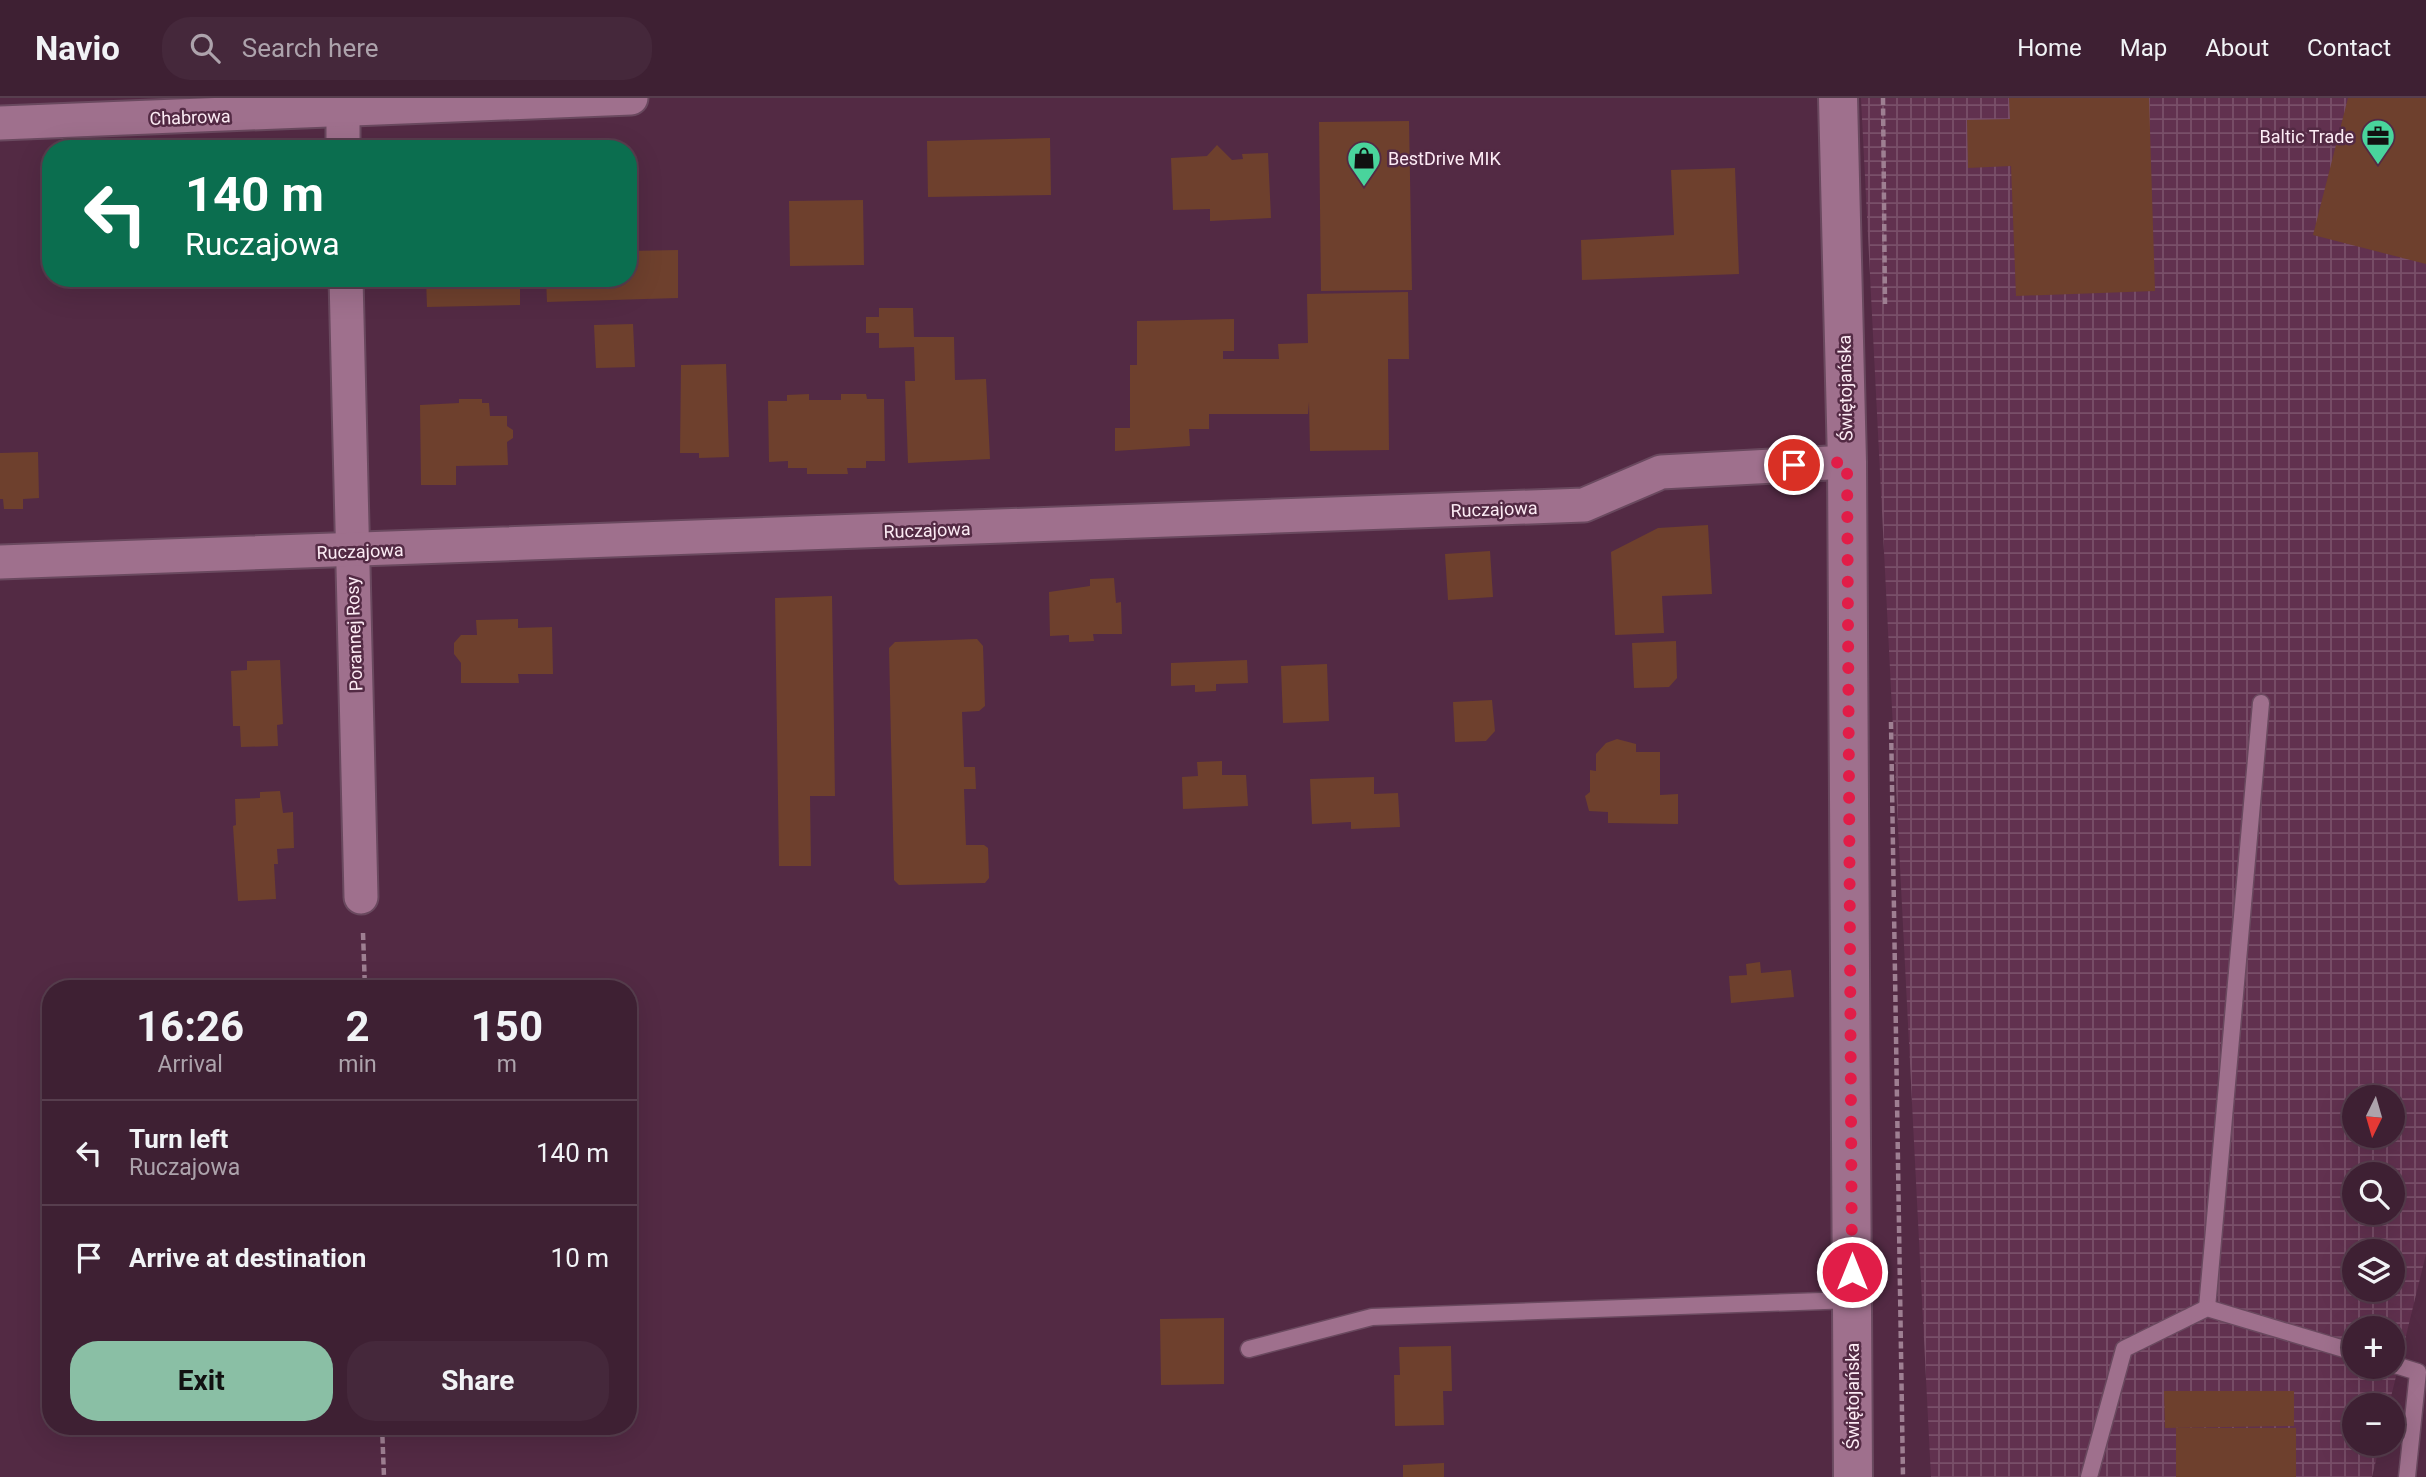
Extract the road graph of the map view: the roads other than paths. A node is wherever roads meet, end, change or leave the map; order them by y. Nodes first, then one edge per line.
1 (631, 98) edge
2 (1838, 98) edge
3 (343, 105) edge
4 (0, 123) edge
5 (343, 140) edge
6 (346, 287) edge
7 (1847, 462) junction
8 (351, 551) junction
9 (0, 562) edge
10 (2261, 704) dead end
11 (362, 897) road end
12 (1852, 1300) junction
13 (2207, 1308) junction
14 (2342, 1348) edge
15 (1249, 1349) dead end
16 (2405, 1368) edge
17 (1853, 1477) edge
18 (2089, 1477) edge
19 (2407, 1477) edge

1 - 3 street, Chabrowa
2 - 7 street, Świętojańska
3 - 4 street, Chabrowa
3 - 5 street
6 - 8 street, Porannej Rosy
7 - 8 street, Ruczajowa
7 - 12 street, Świętojańska
8 - 9 street, Ruczajowa
8 - 11 street, Porannej Rosy
10 - 13 lane
12 - 15 lane
12 - 17 street, Świętojańska
13 - 14 lane
13 - 18 lane
16 - 19 lane

